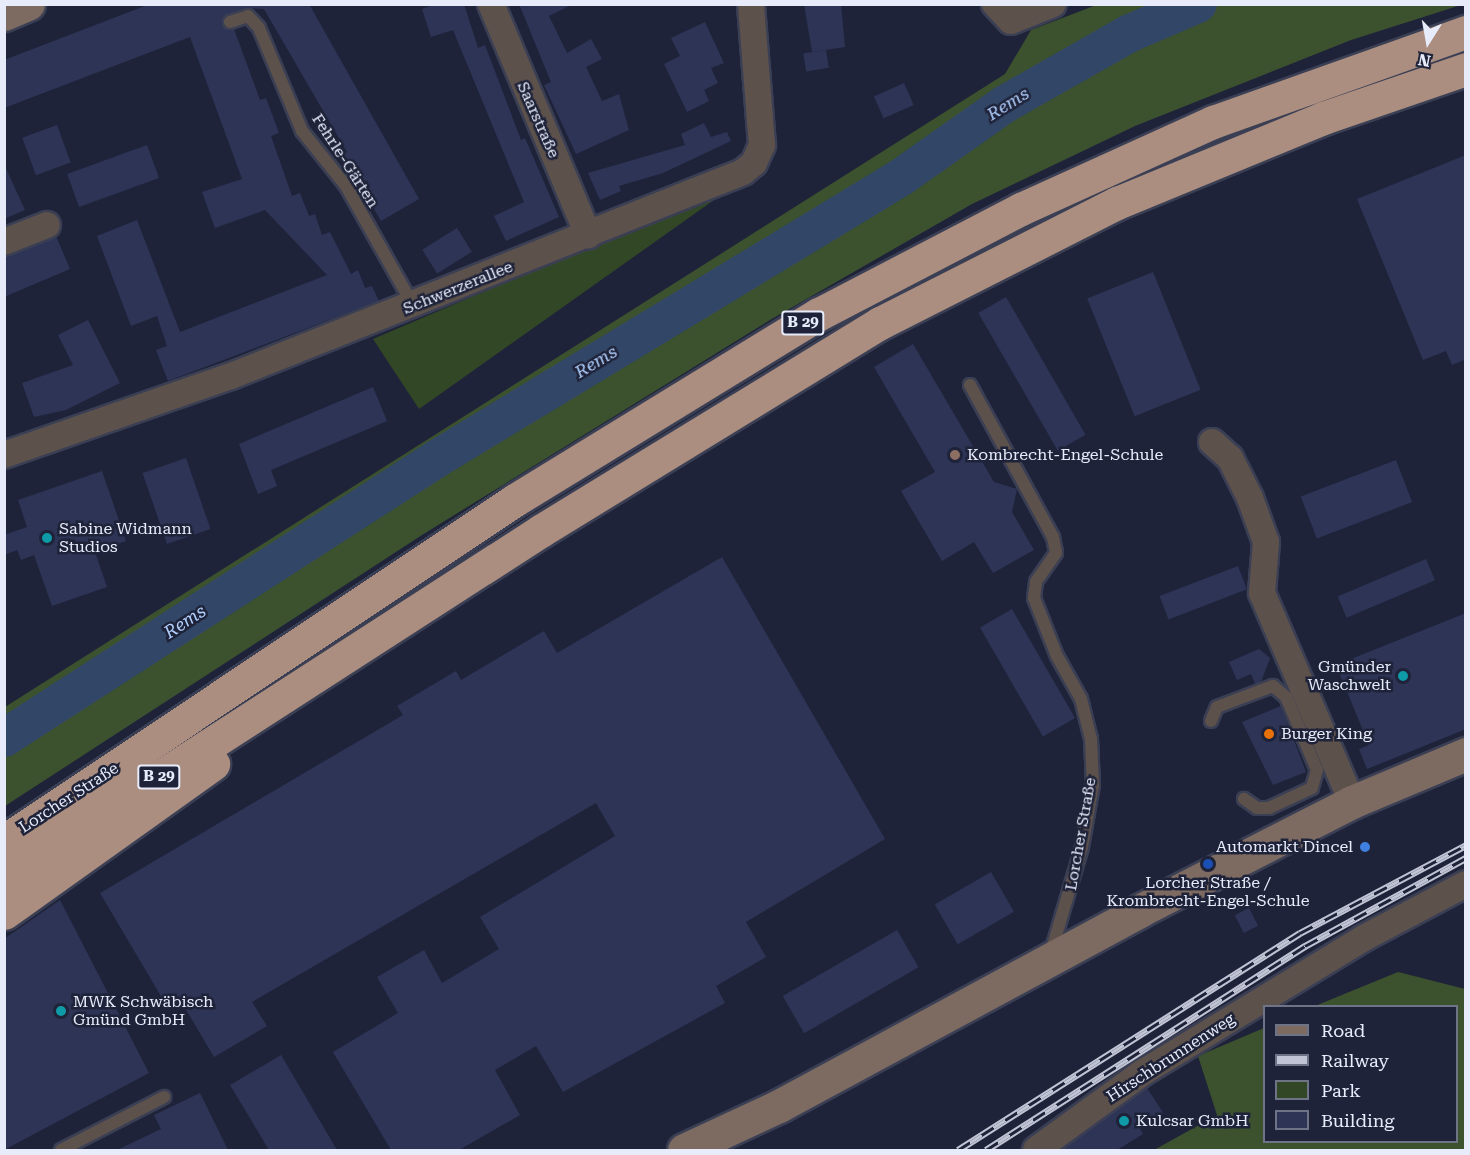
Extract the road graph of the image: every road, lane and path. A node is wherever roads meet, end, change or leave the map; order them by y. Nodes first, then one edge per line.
1 (28, 4) edge
2 (491, 4) edge
3 (751, 4) edge
4 (1053, 4) edge
5 (998, 10) edge
6 (4, 14) edge
7 (230, 22) dead end
8 (1466, 32) edge
9 (1466, 69) edge
10 (47, 225) dead end
11 (588, 235) junction
12 (4, 242) edge
13 (414, 306) junction
14 (970, 385) dead end
15 (1212, 442) dead end
16 (4, 454) edge
17 (315, 679) junction
18 (1211, 721) dead end
19 (1466, 754) edge
20 (1244, 799) dead end
21 (1352, 802) junction
22 (4, 841) edge
23 (4, 877) edge
24 (1466, 884) edge
25 (4, 913) edge
26 (1049, 959) junction
27 (164, 1096) dead end
28 (61, 1150) edge
29 (684, 1150) edge
30 (1036, 1150) edge

1 - 6 street
2 - 11 street, Saarstraße
3 - 11 street, Schwerzerallee
4 - 5 street
7 - 13 lane, Fehrle-Gärten
8 - 22 highway, Lorcher Straße / B 29
9 - 17 highway, B 29
10 - 12 street
11 - 13 street, Schwerzerallee
13 - 16 street, Schwerzerallee
14 - 26 lane, Lorcher Straße
15 - 21 street
17 - 23 highway, B 29
17 - 25 highway
18 - 20 lane
19 - 21 street
21 - 26 street
24 - 30 street, Hirschbrunnenweg
26 - 29 street
27 - 28 lane

